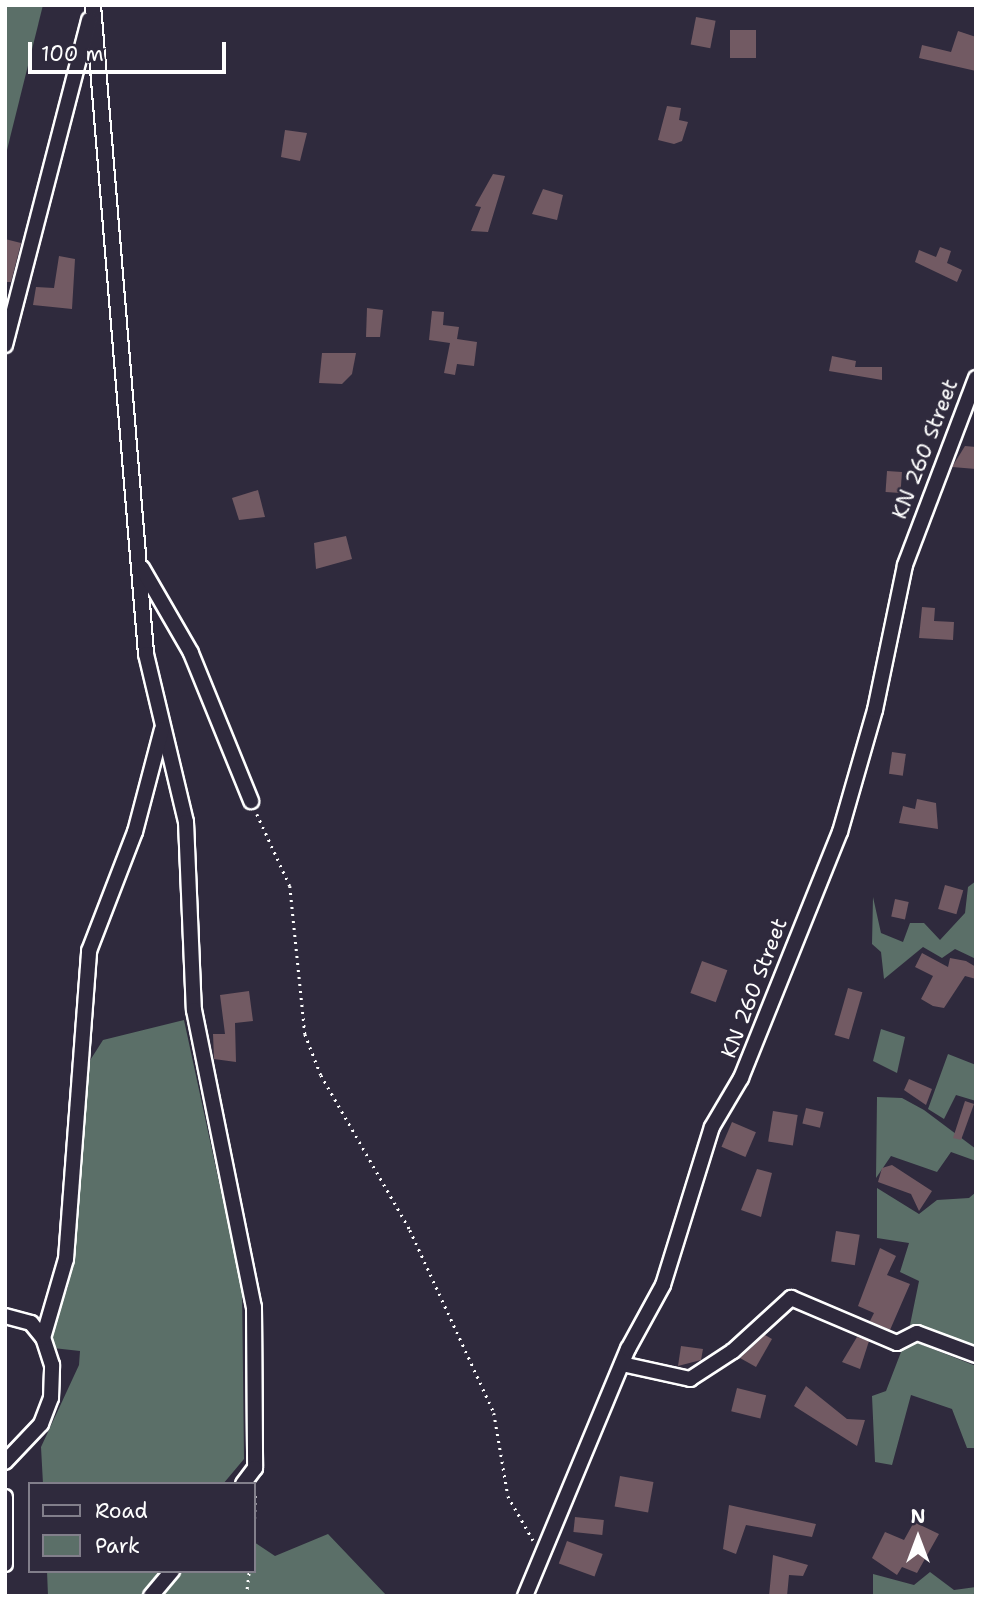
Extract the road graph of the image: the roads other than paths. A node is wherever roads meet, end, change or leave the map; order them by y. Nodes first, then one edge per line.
1 (93, 6) edge
2 (5, 345) edge
3 (976, 378) edge
4 (139, 563) junction
5 (163, 728) junction
6 (251, 801) road end
7 (5, 1316) edge
8 (43, 1338) junction
9 (976, 1355) edge
10 (622, 1364) junction
11 (5, 1462) edge
12 (244, 1482) edge
13 (5, 1497) edge
14 (5, 1564) edge
15 (170, 1573) edge
16 (151, 1596) edge
17 (524, 1596) edge

1 - 2 street
1 - 4 street
3 - 10 street, KN 260 Street
4 - 5 street
4 - 6 street
5 - 8 street
5 - 12 street
7 - 8 street
8 - 11 street
9 - 10 street
10 - 17 street, KN 260 Street
13 - 14 street
15 - 16 street

